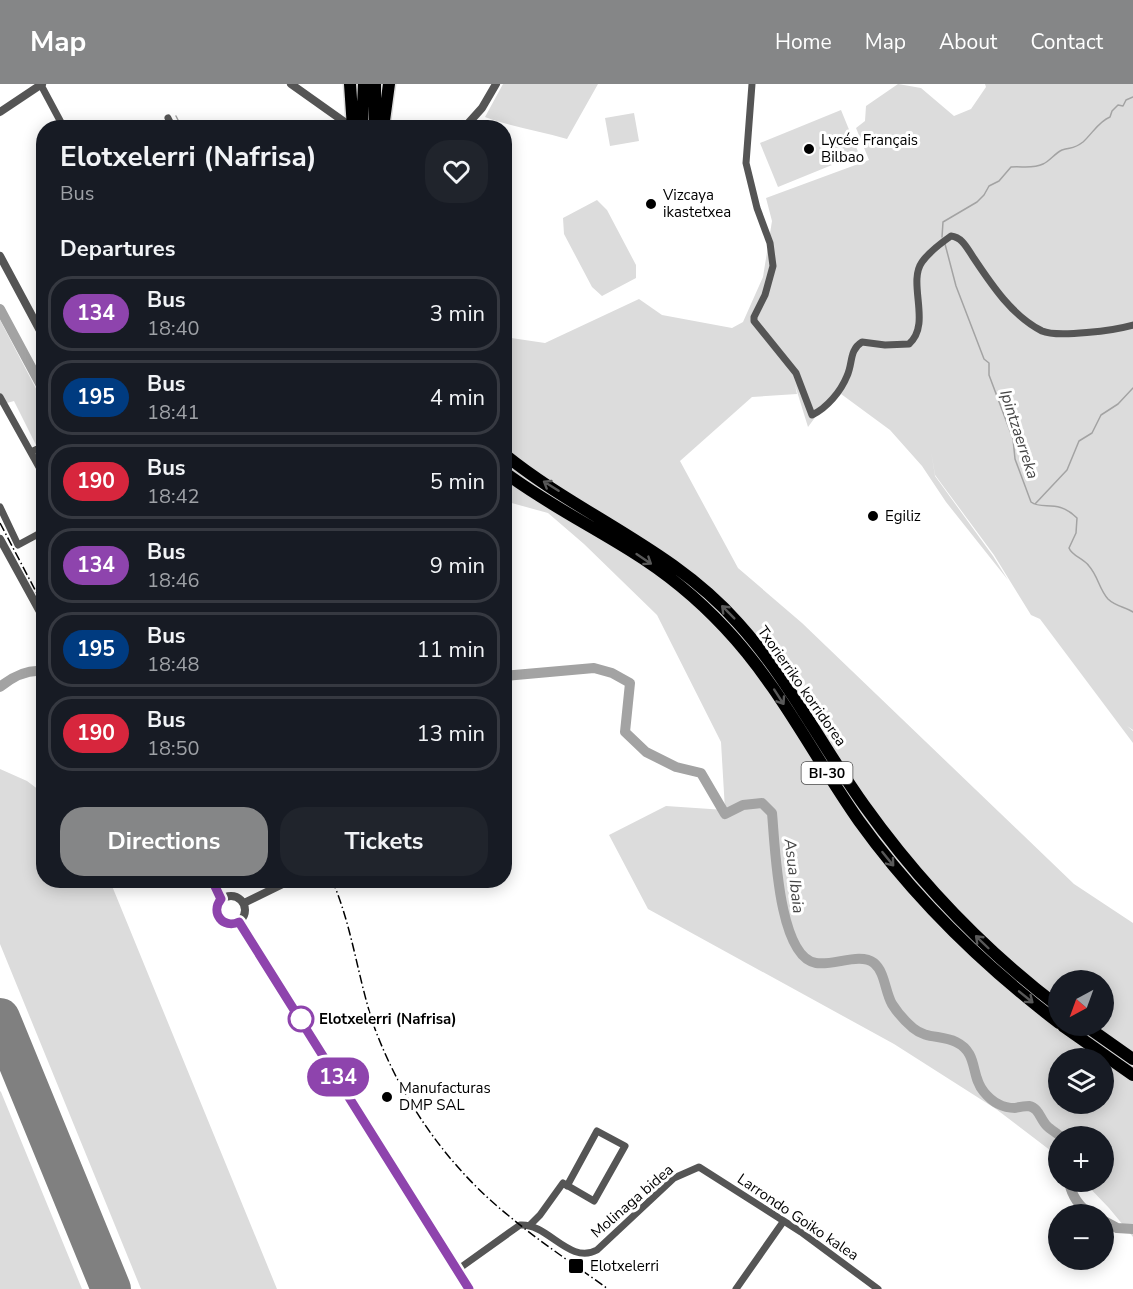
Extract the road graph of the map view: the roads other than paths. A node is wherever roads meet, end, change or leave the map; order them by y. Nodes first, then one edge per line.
1 (291, 84) edge
2 (350, 84) edge
3 (359, 84) edge
4 (364, 84) edge
5 (375, 84) edge
6 (389, 84) edge
7 (496, 84) edge
8 (752, 84) edge
9 (41, 85) edge
10 (0, 112) edge
11 (60, 120) edge
12 (342, 120) edge
13 (352, 120) edge
14 (361, 120) edge
15 (362, 120) edge
16 (375, 120) edge
17 (384, 120) edge
18 (471, 120) edge
19 (0, 256) edge
20 (36, 323) edge
21 (1133, 325) edge
22 (0, 397) edge
23 (36, 450) edge
24 (32, 452) junction
25 (36, 460) edge
26 (512, 460) edge
27 (512, 477) edge
28 (0, 507) edge
29 (36, 535) edge
30 (0, 540) edge
31 (2, 551) edge
32 (36, 606) edge
33 (216, 888) edge
34 (275, 888) edge
35 (221, 899) junction
36 (244, 903) junction
37 (239, 922) junction
38 (1048, 997) edge
39 (1048, 1014) edge
40 (1077, 1036) edge
41 (1100, 1036) edge
42 (1133, 1059) edge
43 (1133, 1075) edge
44 (702, 1168) joint
45 (567, 1186) junction
46 (783, 1222) junction
47 (530, 1225) junction
48 (457, 1269) junction
49 (469, 1289) edge
50 (736, 1289) edge
51 (878, 1289) edge

1 - 12 street
2 - 13 highway
3 - 14 highway
4 - 15 highway
5 - 16 highway
6 - 17 highway
7 - 18 street
8 - 21 street
9 - 10 street
9 - 11 street
19 - 20 street
22 - 24 street
23 - 24 street
24 - 25 street
38 -> 26 highway, Txorierriko korridorea / BI-30
27 -> 39 highway, Txorierriko korridorea / BI-30
28 - 29 street
30 - 31 street
31 - 32 street
33 - 35 street
34 - 36 street
35 - 36 street
35 - 37 street
36 - 37 street
37 - 48 street
40 - 43 highway
41 - 42 highway
44 - 46 street, Larrondo Goiko kalea
44 - 47 street, Molinaga bidea
45 - 45 street
45 - 47 street
46 - 50 street
46 - 51 street, Larrondo Goiko kalea
47 - 48 street
48 - 49 street

